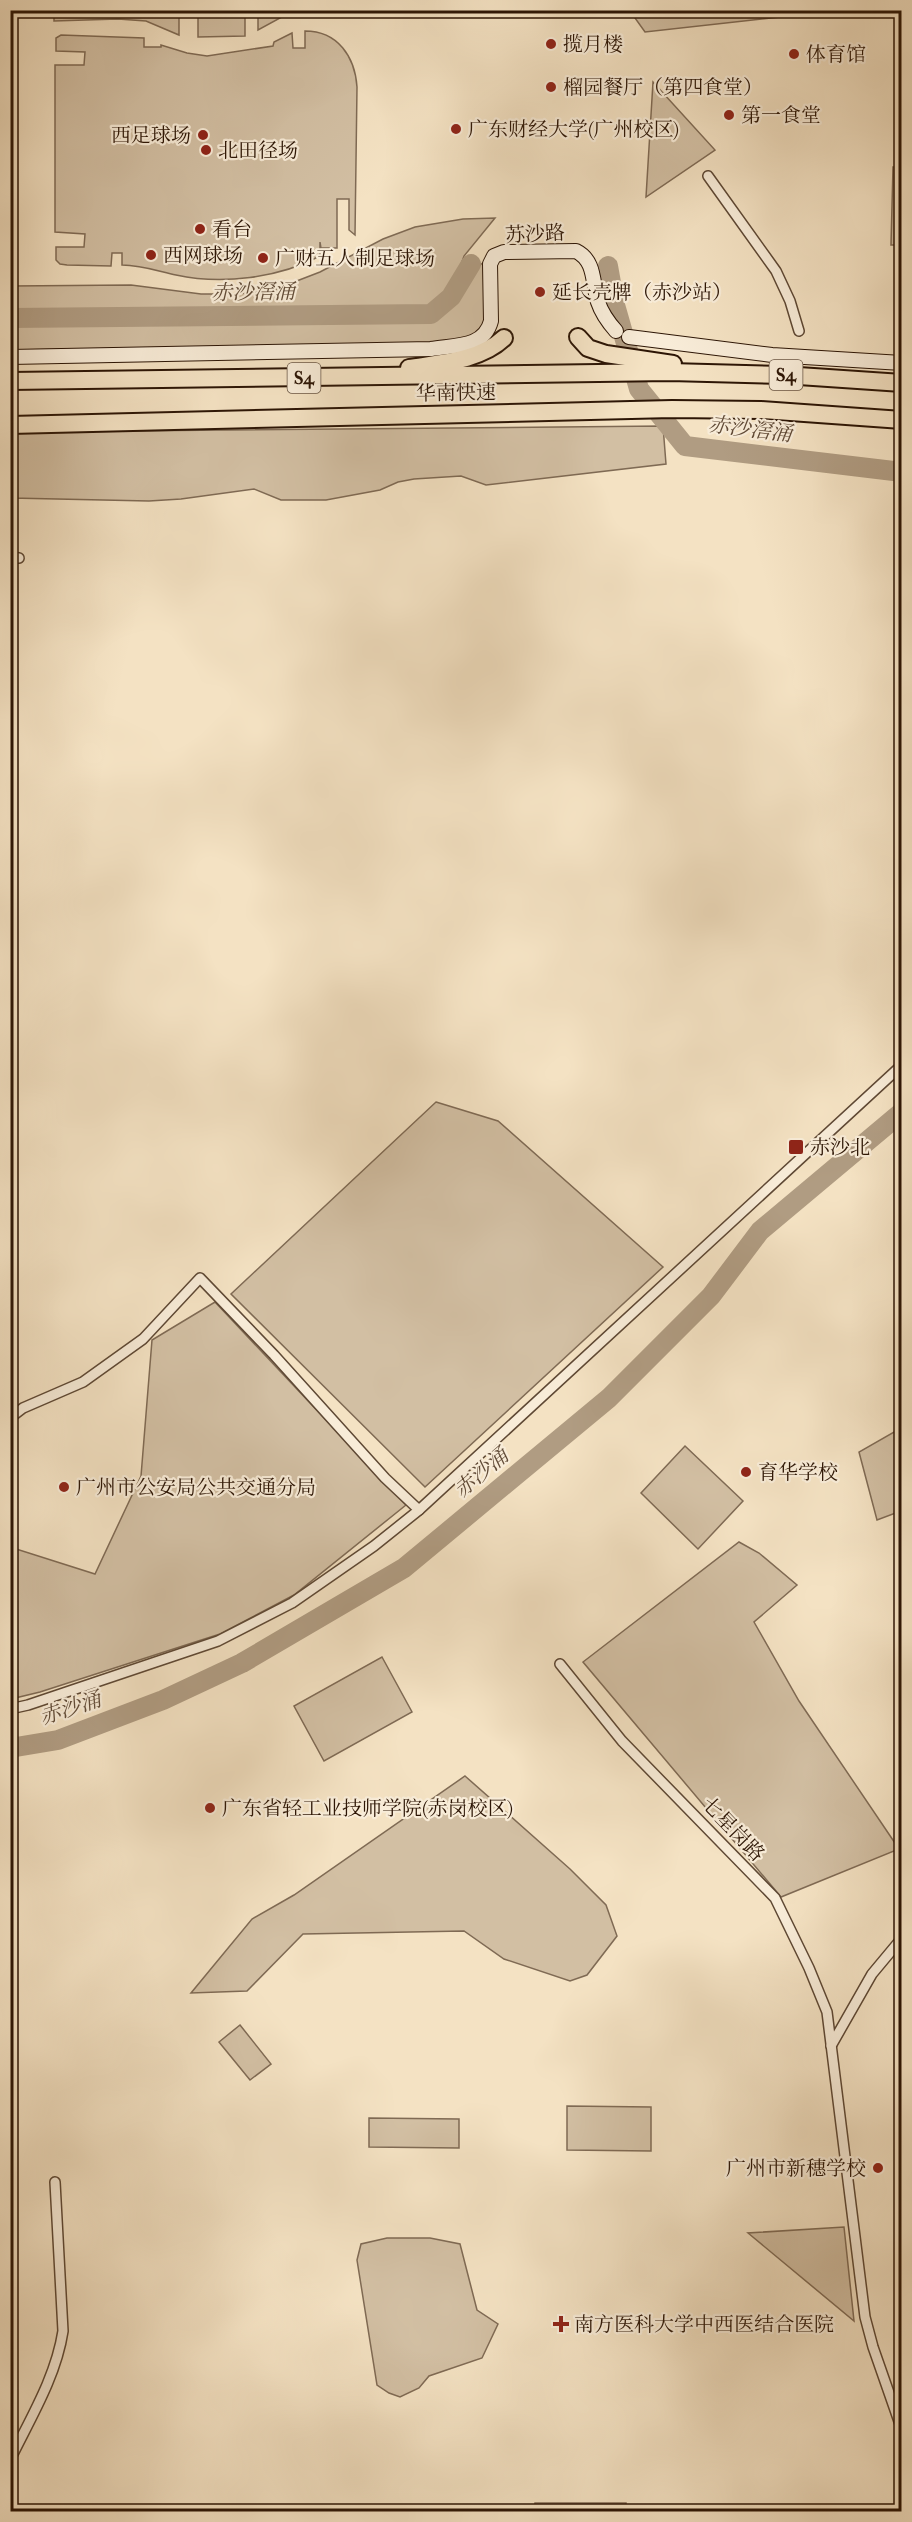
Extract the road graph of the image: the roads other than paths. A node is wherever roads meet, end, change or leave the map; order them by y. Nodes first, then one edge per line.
1 (708, 176) dead end
2 (616, 331) joint
3 (800, 331) dead end
4 (629, 337) joint
5 (504, 338) dead end
6 (583, 343) dead end
7 (10, 357) edge
8 (902, 363) edge
9 (669, 368) junction
10 (353, 377) junction
11 (10, 381) edge
12 (902, 383) edge
13 (902, 420) edge
14 (10, 425) edge
15 (902, 1065) edge
16 (10, 1418) edge
17 (418, 1510) junction
18 (560, 1664) dead end
19 (10, 1709) edge
20 (902, 1938) edge
21 (831, 2046) junction
22 (55, 2182) dead end
23 (902, 2430) edge
24 (10, 2460) edge

1 - 3 street
2 - 4 street, 苏沙路
2 - 7 street, 苏沙路
4 - 8 street, 苏沙路
5 - 10 highway
6 - 9 highway
9 - 10 highway, 华南快速 / S4
9 - 12 highway, 华南快速 / S4
10 - 11 highway, 华南快速 / S4
13 - 14 highway, 华南快速 / S4
15 - 17 street
16 - 17 street
17 - 19 street
18 - 21 street, 七星岗路
20 - 21 street
21 - 23 street, 七星岗路
22 - 24 street

